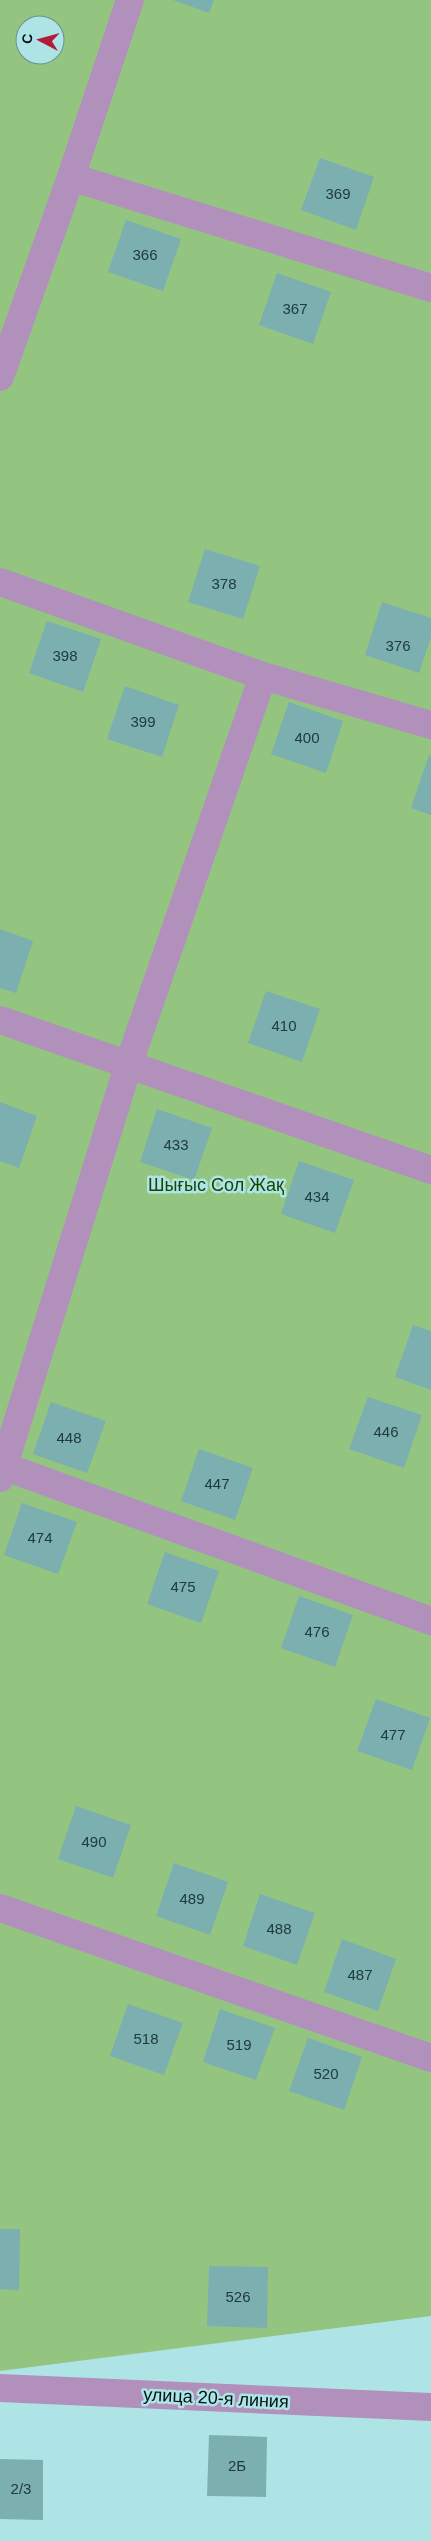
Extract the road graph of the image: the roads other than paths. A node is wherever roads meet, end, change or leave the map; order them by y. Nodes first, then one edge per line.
1 (130, 0) edge
2 (71, 177) junction
3 (431, 288) edge
4 (0, 377) edge
5 (0, 582) edge
6 (263, 676) junction
7 (431, 725) edge
8 (0, 1020) edge
9 (129, 1063) junction
10 (431, 1170) edge
11 (1, 1470) edge
12 (431, 1621) edge
13 (0, 1908) edge
14 (431, 2058) edge
15 (0, 2388) edge
16 (431, 2407) edge

1 - 2 street
2 - 3 street
2 - 4 street
5 - 6 street
6 - 7 street
6 - 9 street
8 - 9 street
9 - 10 street
9 - 11 street
11 - 12 street
13 - 14 street
15 - 16 street, улица 20-я линия

